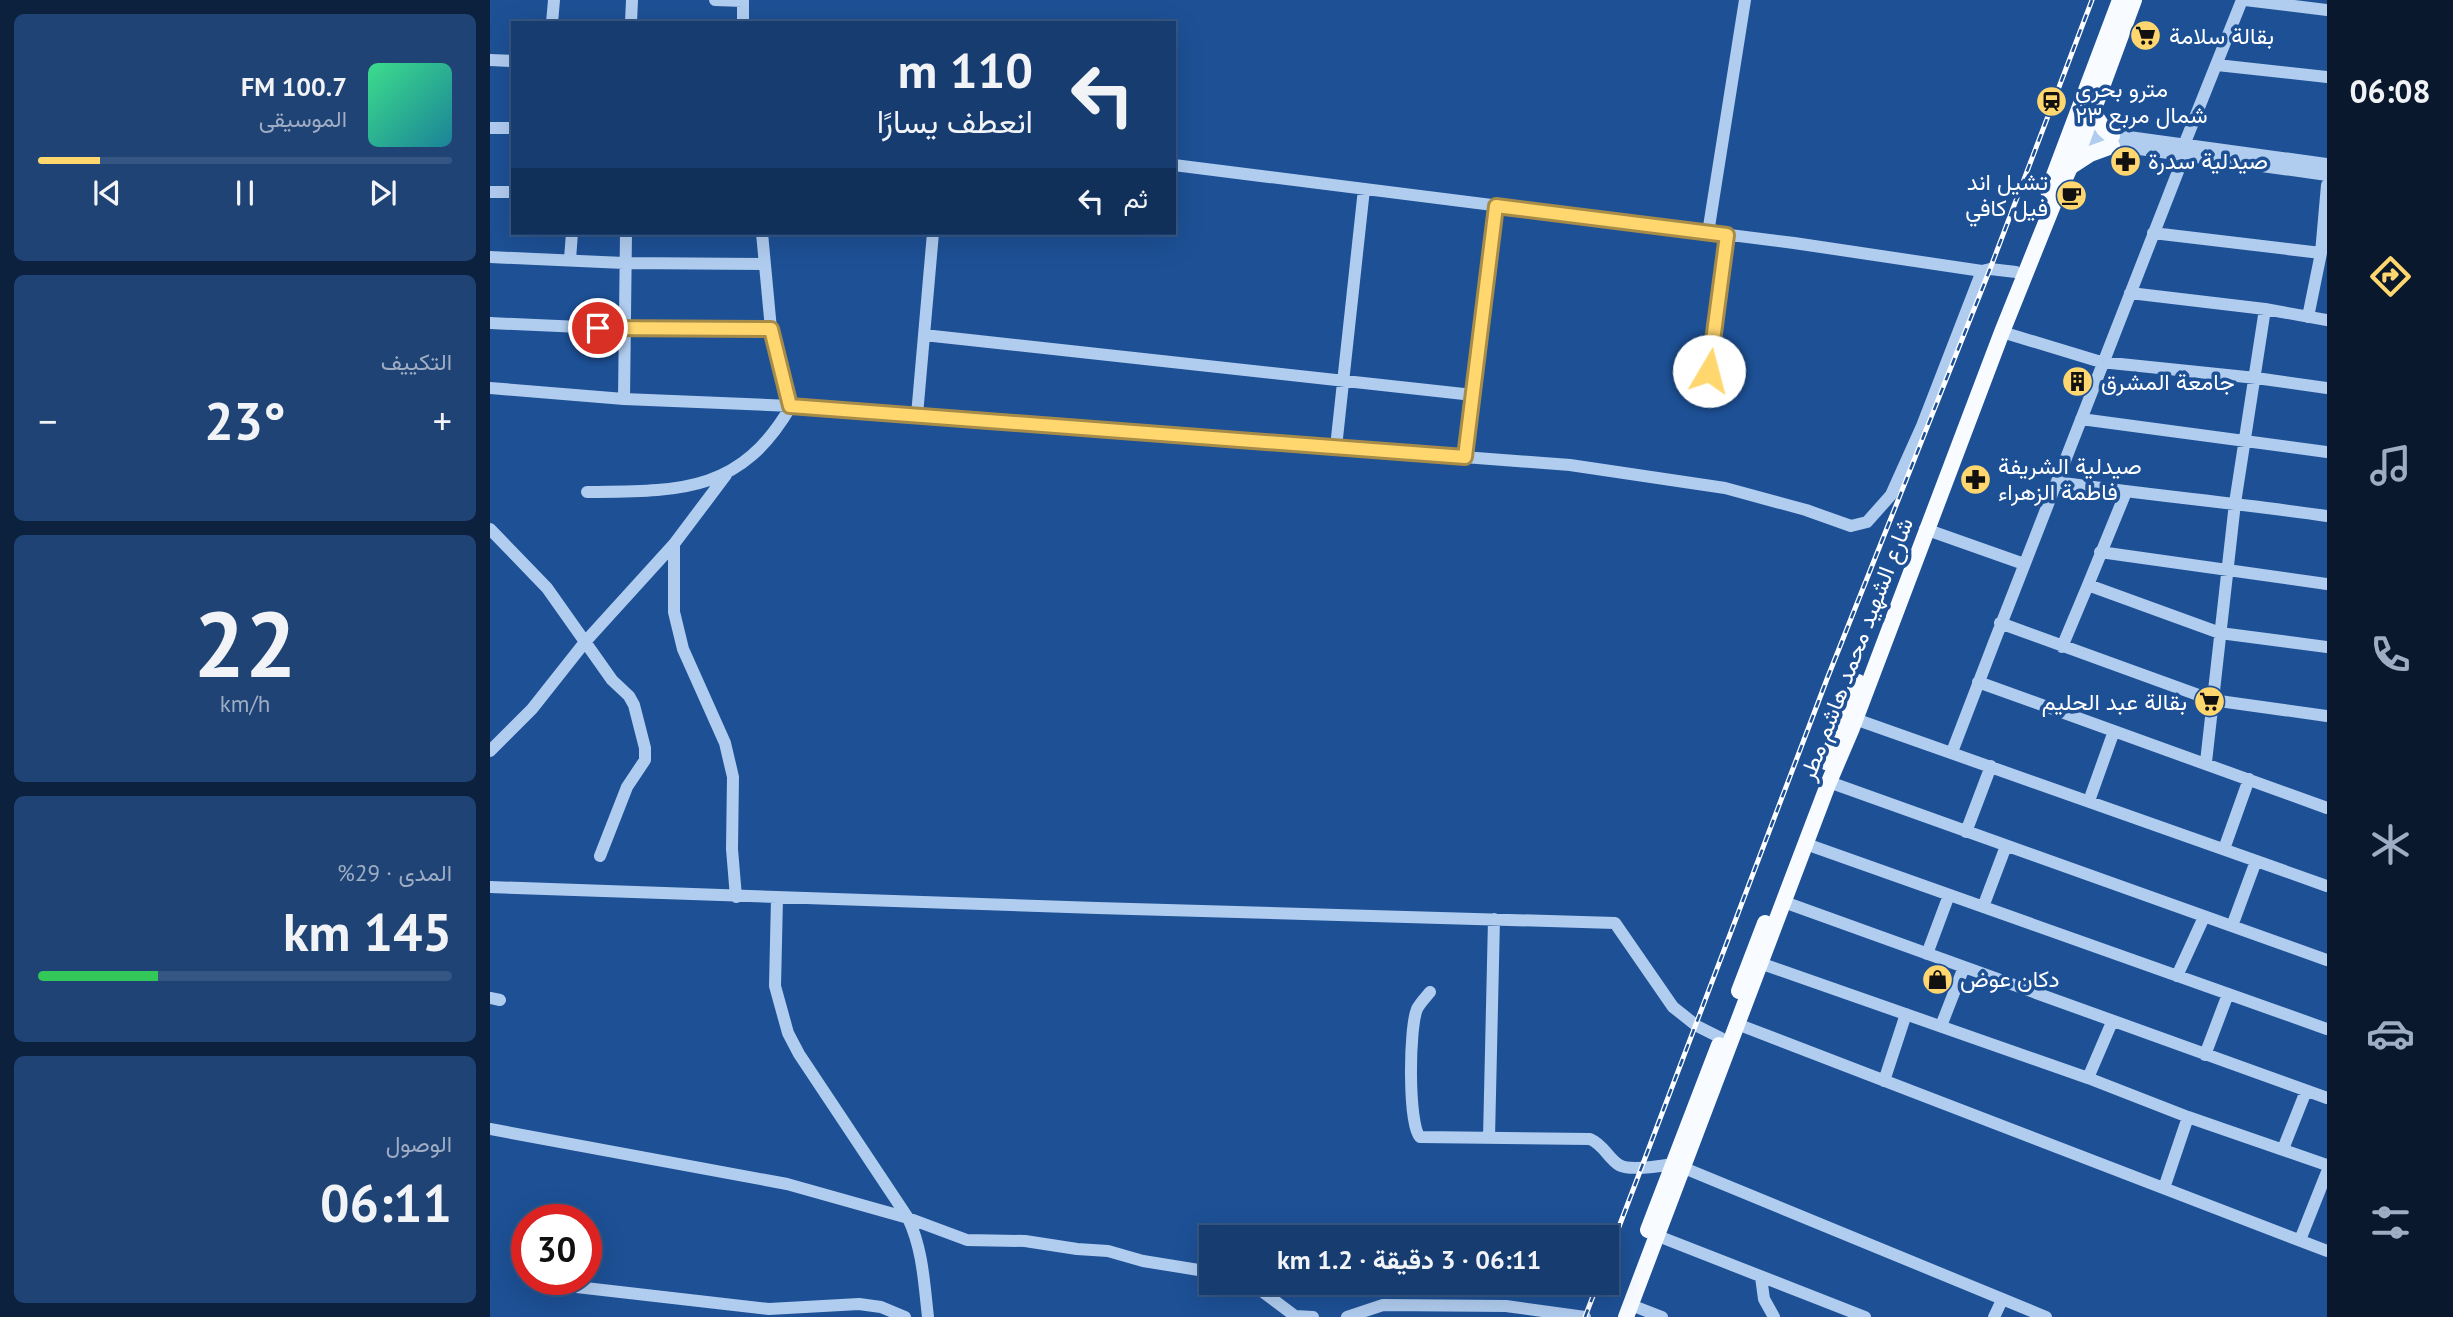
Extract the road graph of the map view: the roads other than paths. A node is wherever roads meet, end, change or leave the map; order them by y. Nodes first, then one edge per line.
1 (554, 0) edge
2 (632, 0) edge
3 (715, 0) edge
4 (743, 0) edge
5 (1745, 0) edge
6 (2120, 0) edge
7 (2134, 0) edge
8 (2243, 0) edge
9 (2327, 10) edge
10 (552, 21) edge
11 (631, 21) edge
12 (743, 21) edge
13 (490, 60) edge
14 (511, 61) edge
15 (2217, 65) junction
16 (2327, 77) edge
17 (2093, 113) junction
18 (490, 128) edge
19 (511, 128) edge
20 (2084, 136) junction
21 (2112, 141) junction
22 (2184, 151) junction
23 (2327, 163) edge
24 (1176, 165) edge
25 (2070, 167) junction
26 (2327, 175) edge
27 (2327, 185) edge
28 (1364, 189) junction
29 (490, 192) edge
30 (511, 192) edge
31 (1496, 206) junction
32 (1708, 233) junction
33 (2153, 233) junction
34 (572, 235) edge
35 (626, 235) edge
36 (762, 235) edge
37 (933, 235) edge
38 (1727, 235) junction
39 (2321, 253) junction
40 (490, 257) edge
41 (570, 259) junction
42 (624, 263) junction
43 (764, 264) junction
44 (1982, 271) junction
45 (2017, 272) junction
46 (2130, 293) junction
47 (2265, 309) junction
48 (2308, 317) junction
49 (2327, 320) edge
50 (490, 323) edge
51 (625, 329) junction
52 (771, 329) junction
53 (2002, 331) junction
54 (924, 335) junction
55 (2101, 362) junction
56 (1709, 371) dead end
57 (2256, 378) junction
58 (1343, 381) junction
59 (490, 388) edge
60 (2327, 388) edge
61 (1473, 395) junction
62 (624, 399) junction
63 (790, 406) junction
64 (917, 415) junction
65 (2081, 419) junction
66 (2244, 441) junction
67 (1336, 447) junction
68 (2327, 452) edge
69 (1465, 457) junction
70 (726, 475) junction
71 (2057, 482) junction
72 (587, 492) dead end
73 (2126, 492) junction
74 (2235, 503) junction
75 (2327, 516) edge
76 (490, 529) edge
77 (1925, 529) junction
78 (674, 544) junction
79 (2100, 552) junction
80 (2024, 564) junction
81 (2228, 571) junction
82 (2327, 584) edge
83 (2088, 585) junction
84 (2000, 623) junction
85 (2220, 633) junction
86 (585, 642) junction
87 (2063, 647) junction
88 (2327, 647) edge
89 (1978, 682) junction
90 (2213, 700) junction
91 (2327, 716) edge
92 (1856, 719) junction
93 (2114, 731) junction
94 (490, 751) edge
95 (1952, 752) junction
96 (2206, 762) junction
97 (1991, 766) junction
98 (2249, 779) junction
99 (1829, 782) junction
100 (2089, 801) junction
101 (2327, 808) edge
102 (1966, 832) junction
103 (1806, 844) junction
104 (2006, 846) junction
105 (2224, 849) junction
106 (600, 856) dead end
107 (2256, 861) junction
108 (2327, 886) edge
109 (490, 887) edge
110 (1949, 895) junction
111 (736, 897) junction
112 (778, 898) junction
113 (1784, 902) junction
114 (1983, 907) junction
115 (2204, 917) junction
116 (1494, 919) junction
117 (2232, 926) junction
118 (1927, 954) junction
119 (2327, 960) edge
120 (1756, 962) junction
121 (1964, 967) junction
122 (2177, 976) junction
123 (1430, 992) dead end
124 (2228, 994) junction
125 (1906, 1014) junction
126 (2112, 1022) junction
127 (1737, 1024) junction
128 (1941, 1026) junction
129 (2327, 1028) edge
130 (1721, 1038) junction
131 (2205, 1055) junction
132 (2088, 1078) junction
133 (1884, 1081) junction
134 (2306, 1091) junction
135 (2327, 1098) edge
136 (2188, 1117) junction
137 (490, 1129) edge
138 (1489, 1138) junction
139 (2283, 1149) junction
140 (2327, 1165) edge
141 (1679, 1166) junction
142 (2327, 1172) edge
143 (2164, 1188) junction
144 (908, 1218) junction
145 (1658, 1236) junction
146 (2300, 1240) junction
147 (2327, 1251) edge
148 (1199, 1270) edge
149 (1761, 1276) junction
150 (602, 1290) edge
151 (1264, 1295) edge
152 (2002, 1300) junction
153 (1629, 1311) edge
154 (1283, 1313) edge
155 (905, 1317) edge
156 (928, 1317) edge
157 (1313, 1317) edge
158 (1347, 1317) edge
159 (1585, 1317) edge
160 (1615, 1317) edge
161 (1662, 1317) edge
162 (1774, 1317) edge
163 (1865, 1317) edge
164 (1994, 1317) edge
165 (2046, 1317) edge

1 - 10 street
2 - 11 street
3 - 4 street
4 - 12 street
5 - 32 street
6 - 45 main road, شارع الشهيد محمد هاشم مطر
7 - 17 main road, شارع الشهيد محمد هاشم مطر
8 - 9 street
8 - 15 street
13 - 14 street
15 - 16 street
15 - 22 street
17 - 20 main road, شارع الشهيد محمد هاشم مطر
17 - 21 main road
18 - 19 street
20 - 21 street
20 - 25 main road, شارع الشهيد محمد هاشم مطر
21 - 22 street
21 - 25 main road
22 - 23 street
22 - 26 street
22 - 33 street
24 - 28 street
25 - 53 main road, شارع الشهيد محمد هاشم مطر
27 - 39 street
28 - 31 street
28 - 58 street
29 - 30 street
31 - 32 street
31 - 61 street
32 - 38 street
33 - 39 street
33 - 46 street
34 - 41 street
35 - 42 street
36 - 43 street
37 - 54 street
38 - 44 street
38 - 56 street
39 - 48 street
40 - 41 street
41 - 42 street
42 - 43 street
42 - 51 street
43 - 52 street
44 - 45 street
44 - 69 street
45 - 120 main road, شارع الشهيد محمد هاشم مطر
46 - 47 street
46 - 55 street
47 - 48 street
47 - 57 street
48 - 49 street
50 - 51 street
51 - 52 street
51 - 62 street
52 - 63 street
53 - 55 street
53 - 77 main road, شارع الشهيد محمد هاشم مطر
54 - 58 street
54 - 64 street
55 - 57 street
55 - 65 street
57 - 60 street
57 - 66 street
58 - 61 street
58 - 67 street
59 - 62 street
61 - 69 street
62 - 63 street
63 - 64 street
63 - 70 street
64 - 67 street
65 - 66 street
65 - 71 street
66 - 68 street
66 - 74 street
67 - 69 street
70 - 72 street
70 - 78 street
71 - 73 street
71 - 80 street
73 - 74 street
73 - 79 street
74 - 75 street
74 - 81 street
76 - 86 street
77 - 80 street
77 - 92 main road, شارع الشهيد محمد هاشم مطر
78 - 86 street
78 - 111 street
79 - 81 street
79 - 83 street
80 - 84 street
81 - 82 street
81 - 85 street
83 - 85 street
83 - 87 street
84 - 87 street
84 - 89 street
85 - 88 street
85 - 90 street
86 - 94 street
86 - 106 street
87 - 90 street
89 - 93 street
89 - 95 street
90 - 91 street
90 - 96 street
92 - 95 street
92 - 99 main road, شارع الشهيد محمد هاشم مطر
93 - 96 street
93 - 100 street
95 - 97 street
96 - 98 street
97 - 100 street
97 - 102 street
98 - 101 street
98 - 105 street
99 - 102 street
99 - 103 main road, شارع الشهيد محمد هاشم مطر
100 - 105 street
102 - 104 street
103 - 110 street
103 - 113 main road, شارع الشهيد محمد هاشم مطر
104 - 114 street
104 - 115 street
105 - 107 street
107 - 108 street
107 - 117 street
109 - 111 street
110 - 114 street
110 - 118 street
111 - 112 street
112 - 116 street
112 - 144 street
113 - 118 street
113 - 120 main road, شارع الشهيد محمد هاشم مطر
114 - 122 street
115 - 117 street
115 - 122 street
116 - 130 street
116 - 138 street
117 - 119 street
118 - 121 street
120 - 125 street
120 - 127 main road, شارع الشهيد محمد هاشم مطر
120 - 130 main road, شارع الشهيد محمد هاشم مطر
121 - 126 street
121 - 128 street
122 - 124 street
123 - 138 street
124 - 129 street
124 - 131 street
125 - 128 street
125 - 133 street
126 - 131 street
126 - 132 street
127 - 133 street
127 - 141 main road, شارع الشهيد محمد هاشم مطر
128 - 132 street
130 - 141 main road, شارع الشهيد محمد هاشم مطر
131 - 134 street
132 - 136 street
133 - 143 street
134 - 135 street
134 - 139 street
136 - 139 street
136 - 143 street
137 - 144 street
138 - 141 street
139 - 140 street
141 - 145 main road, شارع الشهيد محمد هاشم مطر
141 - 152 street
141 - 160 main road, شارع الشهيد محمد هاشم مطر
142 - 146 street
143 - 146 street
144 - 148 street
144 - 156 street
145 - 149 street
145 - 153 main road, شارع الشهيد محمد هاشم مطر
146 - 147 street
149 - 162 street
149 - 163 street
150 - 155 street
151 - 154 street
152 - 164 street
152 - 165 street
153 - 161 street
154 - 157 street
158 - 159 street

